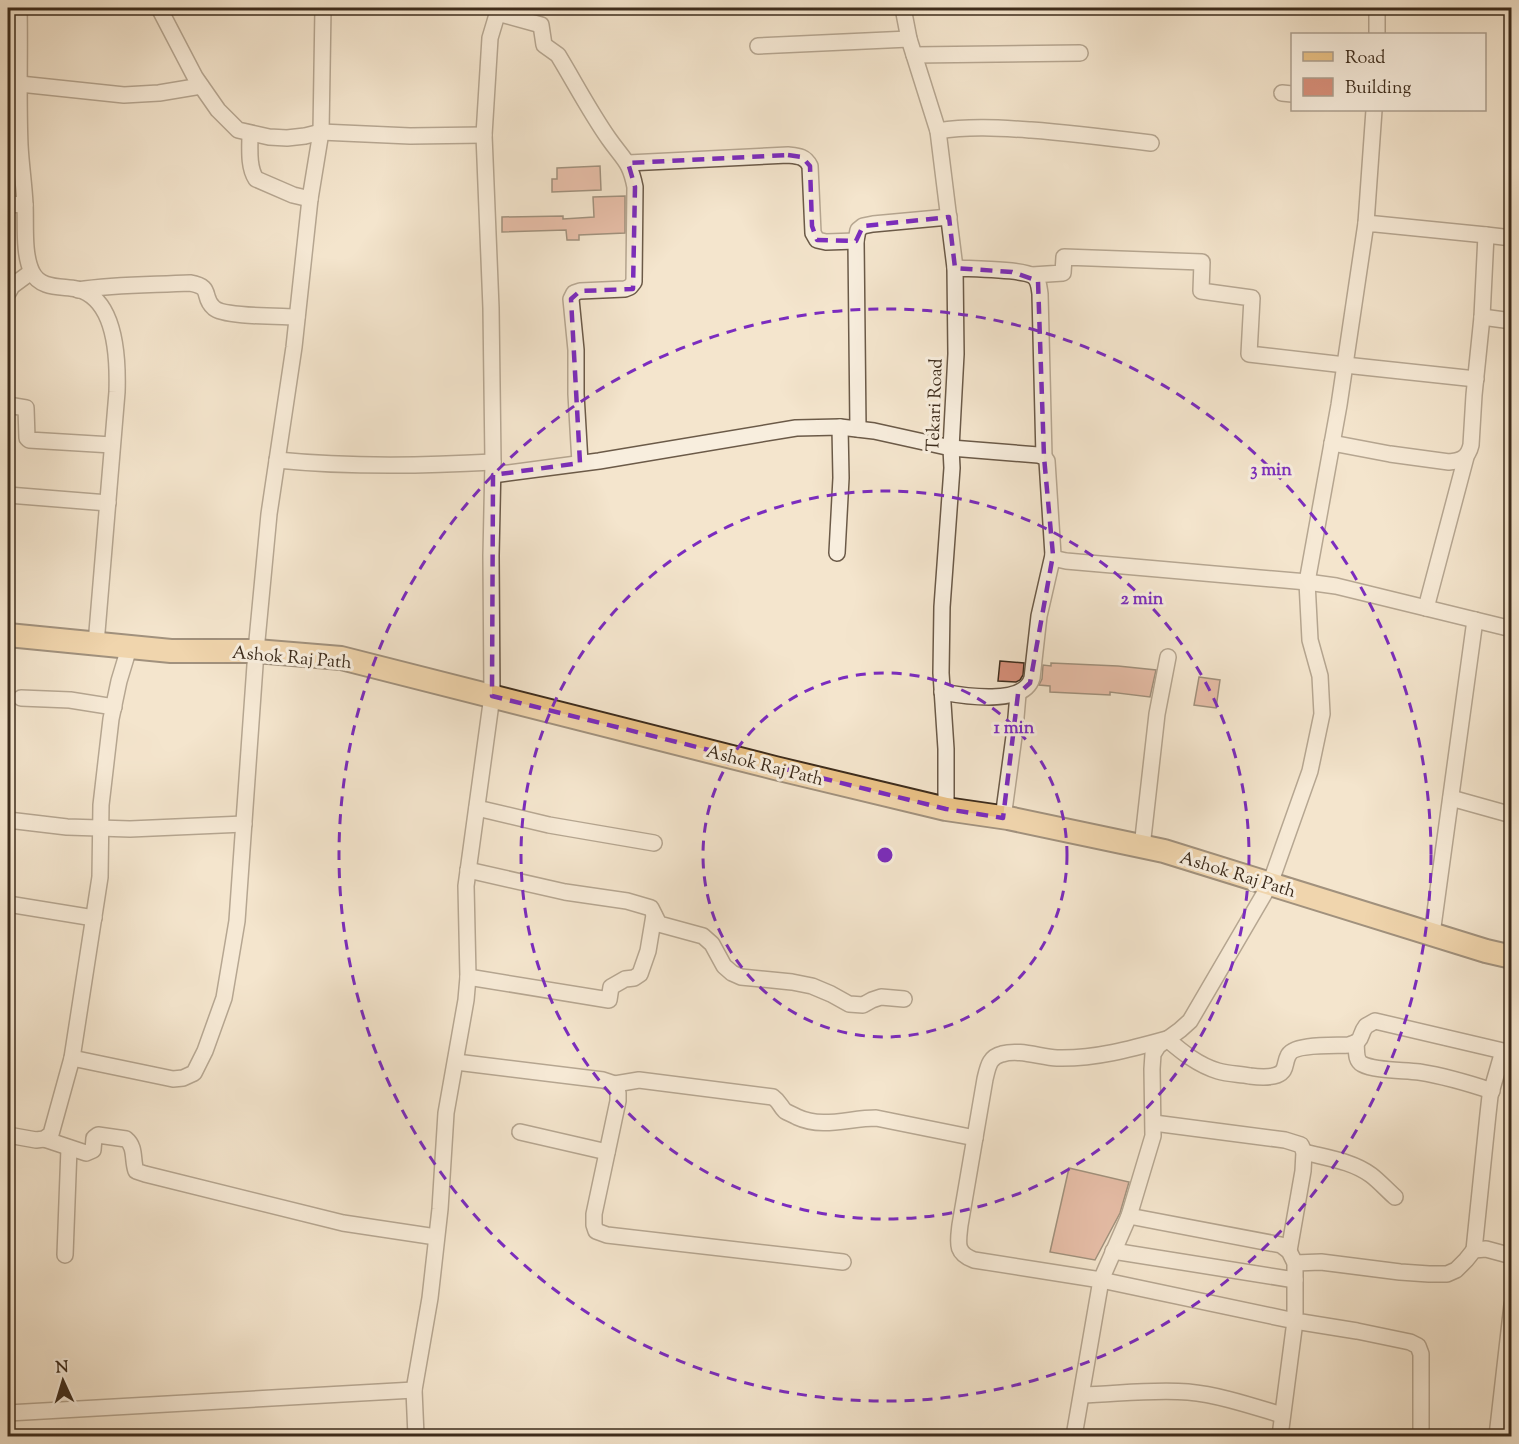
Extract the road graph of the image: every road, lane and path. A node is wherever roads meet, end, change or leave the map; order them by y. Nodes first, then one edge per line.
1 (19, 8) edge
2 (159, 8) edge
3 (323, 8) edge
4 (903, 8) edge
5 (1377, 8) edge
6 (498, 10) edge
7 (1377, 33) edge
8 (909, 39) junction
9 (758, 46) dead end
10 (1080, 53) dead end
11 (914, 55) junction
12 (20, 84) junction
13 (201, 86) junction
14 (1374, 111) edge
15 (938, 131) junction
16 (321, 132) junction
17 (250, 134) junction
18 (484, 135) junction
19 (1151, 143) dead end
20 (628, 163) junction
21 (310, 199) junction
22 (8, 204) edge
23 (25, 205) junction
24 (949, 217) junction
25 (1366, 224) junction
26 (1486, 235) junction
27 (1512, 238) edge
28 (856, 241) junction
29 (955, 268) junction
30 (31, 272) junction
31 (1032, 275) junction
32 (78, 290) junction
33 (8, 292) edge
34 (297, 317) junction
35 (1482, 317) junction
36 (1512, 321) edge
37 (1345, 365) junction
38 (1476, 379) junction
39 (8, 405) edge
40 (840, 427) junction
41 (858, 429) junction
42 (1332, 443) junction
43 (112, 445) junction
44 (951, 448) junction
45 (1044, 457) junction
46 (1466, 457) junction
47 (277, 460) junction
48 (580, 463) junction
49 (493, 468) junction
50 (8, 495) edge
51 (108, 503) junction
52 (837, 553) dead end
53 (1053, 555) junction
54 (1307, 582) junction
55 (1426, 608) junction
56 (1475, 620) junction
57 (1512, 629) edge
58 (8, 635) edge
59 (96, 644) junction
60 (129, 648) junction
61 (256, 651) junction
62 (1168, 657) dead end
63 (942, 692) junction
64 (1018, 694) junction
65 (492, 696) junction
66 (21, 698) dead end
67 (114, 707) junction
68 (1451, 798) junction
69 (477, 808) junction
70 (946, 810) junction
71 (1512, 815) edge
72 (1003, 818) junction
73 (8, 820) edge
74 (244, 824) junction
75 (100, 828) junction
76 (654, 843) dead end
77 (1142, 847) junction
78 (468, 870) junction
79 (1270, 884) junction
80 (8, 904) edge
81 (654, 915) junction
82 (93, 918) junction
83 (1432, 934) junction
84 (1512, 957) edge
85 (468, 977) junction
86 (904, 999) dead end
87 (1167, 1039) junction
88 (1356, 1043) junction
89 (1507, 1052) edge
90 (72, 1058) junction
91 (456, 1062) junction
92 (615, 1084) junction
93 (1492, 1091) junction
94 (1154, 1123) junction
95 (520, 1132) dead end
96 (8, 1135) edge
97 (975, 1138) junction
98 (44, 1139) junction
99 (69, 1148) junction
100 (607, 1152) junction
101 (1304, 1152) junction
102 (1395, 1197) dead end
103 (1129, 1216) junction
104 (436, 1237) junction
105 (1474, 1250) junction
106 (1113, 1251) junction
107 (65, 1255) dead end
108 (1512, 1256) edge
109 (1292, 1257) junction
110 (843, 1262) dead end
111 (1101, 1280) junction
112 (1295, 1280) junction
113 (1512, 1305) edge
114 (1295, 1321) junction
115 (414, 1390) junction
116 (1082, 1395) junction
117 (8, 1413) edge
118 (1282, 1415) junction
119 (416, 1437) edge
120 (1074, 1437) edge
121 (1280, 1437) edge
122 (1421, 1437) edge
123 (1497, 1437) edge

1 - 12 street
2 - 13 street
3 - 16 street
4 - 8 street, Tekari Road
5 - 7 street
6 - 18 street
6 - 20 street
8 - 9 street
8 - 11 street, Tekari Road
10 - 11 street
11 - 15 street, Tekari Road
12 - 13 street
12 - 23 street
13 - 17 street
14 - 25 street
15 - 19 street
15 - 24 street, Tekari Road
16 - 17 street
16 - 18 street
16 - 21 street
17 - 21 street
18 - 49 street
20 - 28 street
20 - 48 street
21 - 34 street
22 - 23 street
23 - 30 street
24 - 28 street
24 - 29 street, Tekari Road
25 - 26 street
25 - 37 street
26 - 27 street
26 - 35 street
28 - 41 street
29 - 31 street
29 - 44 street, Tekari Road
30 - 32 street
30 - 33 street
31 - 37 street
31 - 45 street
32 - 34 street
32 - 43 street
34 - 47 street
35 - 36 street
35 - 38 street
37 - 38 street
37 - 42 street
38 - 46 street
39 - 43 street
40 - 41 street
40 - 48 street
40 - 52 street
41 - 44 street
42 - 46 street
42 - 54 street
43 - 51 street
44 - 45 street
44 - 63 street, Tekari Road
45 - 53 street
46 - 55 street
47 - 49 street
47 - 61 street
48 - 49 street
49 - 65 street
50 - 51 street
51 - 59 street
53 - 54 street
53 - 64 street
54 - 55 street
54 - 79 street
55 - 56 street
56 - 57 street
56 - 68 street
58 - 59 main road, Ashok Raj Path
59 - 60 main road, Ashok Raj Path
60 - 61 main road, Ashok Raj Path
60 - 67 street
61 - 65 main road, Ashok Raj Path
61 - 74 street
62 - 77 street
63 - 64 street
63 - 70 street, Tekari Road
64 - 72 street
65 - 69 street
65 - 70 main road, Ashok Raj Path
66 - 67 street
67 - 75 street
68 - 71 street
68 - 83 street
69 - 76 street
69 - 78 street
70 - 72 main road, Ashok Raj Path
72 - 77 main road, Ashok Raj Path
73 - 75 street
74 - 75 street
74 - 90 street
75 - 82 street
77 - 79 main road, Ashok Raj Path
78 - 81 street
78 - 85 street
79 - 83 main road, Ashok Raj Path
79 - 87 street
80 - 82 street
81 - 85 street
81 - 86 street
82 - 90 street
83 - 84 main road, Ashok Raj Path
85 - 91 street
87 - 88 street
87 - 94 street
87 - 97 street
88 - 89 street
88 - 93 street
89 - 93 street
90 - 98 street
91 - 92 street
91 - 104 street
92 - 97 street
92 - 100 street
93 - 105 street
94 - 101 street
94 - 103 street
95 - 100 street
96 - 98 street
97 - 111 street
98 - 99 street
99 - 104 street
99 - 107 street
100 - 110 street
101 - 102 street
101 - 109 street
103 - 106 street
103 - 109 street
104 - 115 street
105 - 108 street
105 - 109 street
106 - 111 street
106 - 112 street
109 - 112 street
111 - 114 street
111 - 116 street
112 - 114 street
113 - 123 street
114 - 118 street
114 - 122 street
115 - 117 street
115 - 119 street
116 - 118 street
116 - 120 street
118 - 121 street

